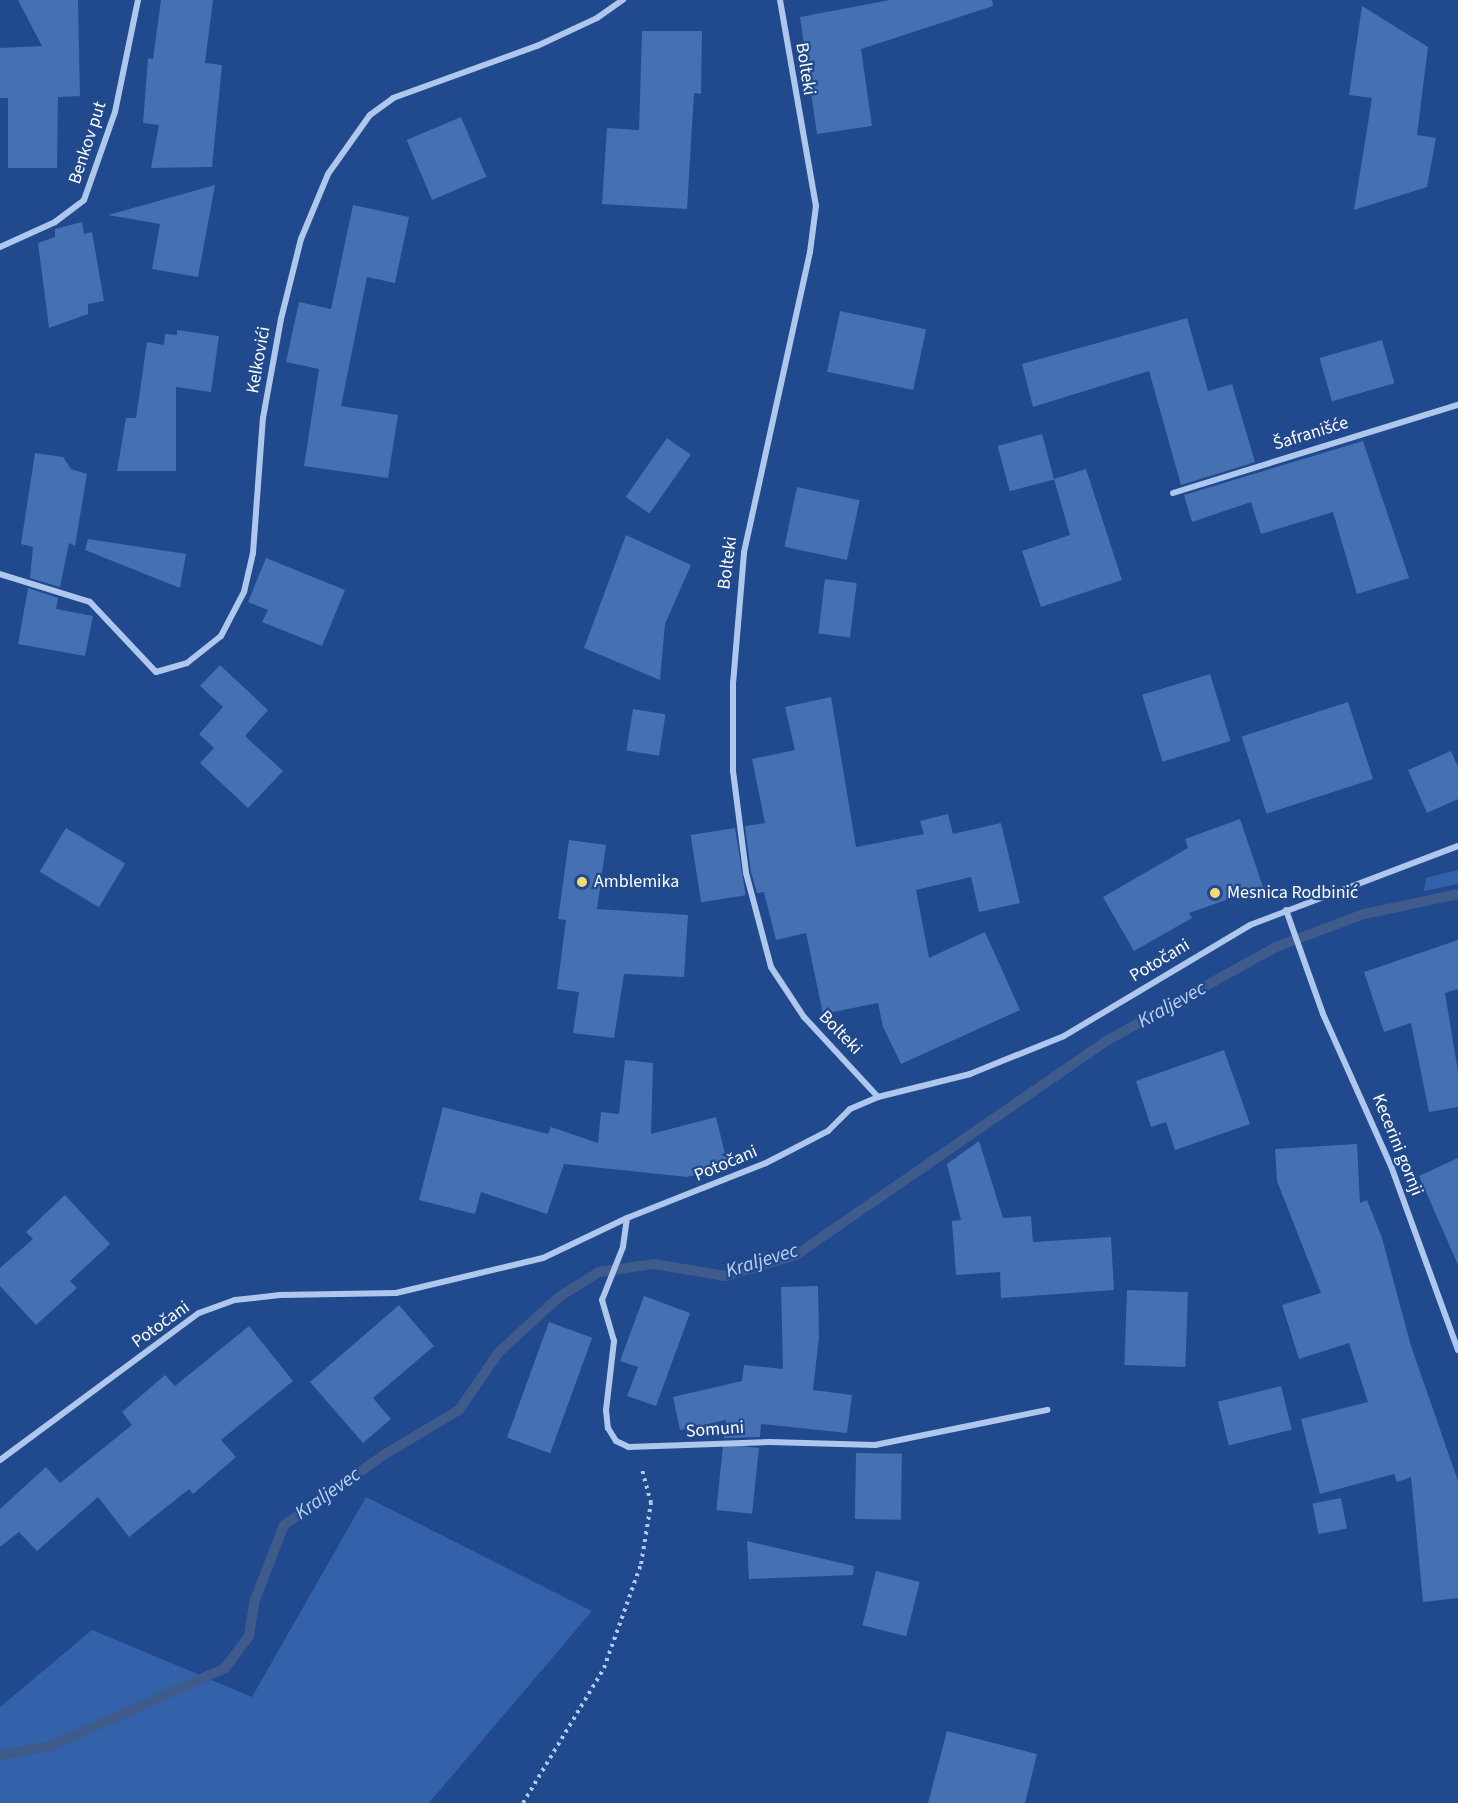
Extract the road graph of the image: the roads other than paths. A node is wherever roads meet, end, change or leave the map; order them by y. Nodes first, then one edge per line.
1 (138, 0) edge
2 (623, 0) edge
3 (780, 0) edge
4 (0, 247) edge
5 (1458, 405) edge
6 (1173, 493) dead end
7 (0, 574) edge
8 (1458, 846) edge
9 (1286, 910) junction
10 (878, 1097) junction
11 (627, 1218) junction
12 (1458, 1350) edge
13 (1047, 1410) dead end
14 (0, 1460) edge

1 - 4 street, Benkov put
2 - 7 street, Kelkovići
3 - 10 street, Bolteki
5 - 6 street, Šafranišće
8 - 9 street, Potočani
9 - 10 street, Potočani
9 - 12 street, Kecerini gornji
10 - 11 street, Potočani
11 - 13 street, Somuni
11 - 14 street, Potočani

